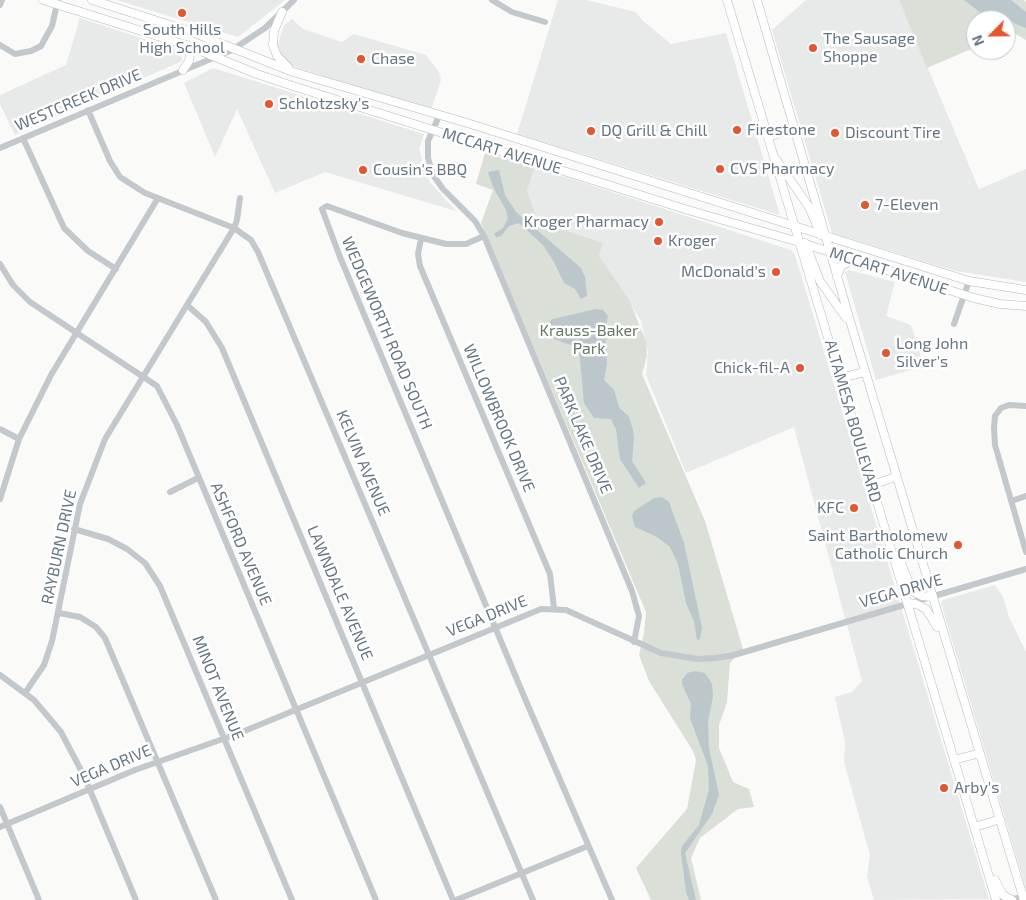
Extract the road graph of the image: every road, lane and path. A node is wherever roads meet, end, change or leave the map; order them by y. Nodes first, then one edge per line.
1 (2, 0) edge
2 (44, 0) edge
3 (92, 0) edge
4 (294, 0) edge
5 (492, 0) edge
6 (757, 0) edge
7 (727, 1) edge
8 (58, 2) edge
9 (0, 5) edge
10 (282, 12) junction
11 (546, 22) dead end
12 (186, 45) junction
13 (0, 46) edge
14 (234, 48) junction
15 (216, 56) junction
16 (183, 70) junction
17 (293, 72) junction
18 (343, 87) junction
19 (339, 101) junction
20 (88, 110) junction
21 (438, 116) junction
22 (794, 128) junction
23 (432, 129) junction
24 (23, 138) junction
25 (768, 138) junction
26 (0, 148) edge
27 (772, 154) junction
28 (594, 164) junction
29 (587, 177) junction
30 (694, 195) junction
31 (158, 198) junction
32 (240, 198) dead end
33 (688, 210) junction
34 (794, 227) junction
35 (234, 228) junction
36 (823, 235) junction
37 (484, 236) junction
38 (421, 239) junction
39 (802, 243) junction
40 (830, 252) junction
41 (853, 260) junction
42 (0, 264) edge
43 (116, 269) junction
44 (837, 278) junction
45 (969, 281) junction
46 (1026, 290) edge
47 (964, 295) junction
48 (187, 305) junction
49 (1026, 306) edge
50 (851, 324) junction
51 (954, 324) dead end
52 (76, 333) junction
53 (865, 372) junction
54 (143, 375) junction
55 (840, 378) junction
56 (1026, 406) edge
57 (0, 430) edge
58 (19, 439) junction
59 (896, 477) junction
60 (198, 478) junction
61 (871, 485) junction
62 (170, 492) dead end
63 (1026, 496) edge
64 (0, 499) edge
65 (1011, 501) junction
66 (74, 529) junction
67 (1026, 552) edge
68 (893, 556) junction
69 (1026, 569) edge
70 (932, 597) junction
71 (908, 603) junction
72 (554, 608) junction
73 (59, 613) junction
74 (495, 626) junction
75 (634, 642) junction
76 (949, 651) junction
77 (429, 654) junction
78 (0, 675) edge
79 (362, 682) junction
80 (25, 693) junction
81 (296, 710) junction
82 (225, 739) junction
83 (980, 753) junction
84 (158, 760) junction
85 (954, 760) junction
86 (90, 790) junction
87 (0, 807) edge
88 (1000, 819) junction
89 (8, 824) junction
90 (0, 827) edge
91 (975, 827) junction
92 (588, 846) junction
93 (982, 852) junction
94 (522, 873) junction
95 (1023, 899) edge
96 (39, 900) edge
97 (136, 900) edge
98 (216, 900) edge
99 (292, 900) edge
100 (376, 900) edge
101 (455, 900) edge
102 (534, 900) edge
103 (612, 900) edge
104 (996, 900) edge
105 (1008, 900) edge

1 - 9 street
2 - 8 main road, MCCART AVENUE
3 - 14 main road, MCCART AVENUE
4 - 10 street, WESTCREEK DRIVE
5 - 11 street
6 - 22 main road
7 - 25 main road, ALTAMESA BOULEVARD
8 - 12 main road, MCCART AVENUE
8 - 13 street
10 - 14 street, WESTCREEK DRIVE
10 - 17 main road
12 - 15 main road, MCCART AVENUE
12 - 16 main road
14 - 15 street, WESTCREEK DRIVE
14 - 17 main road, MCCART AVENUE
15 - 16 street, WESTCREEK DRIVE
15 - 19 main road, MCCART AVENUE
16 - 20 street, WESTCREEK DRIVE
17 - 18 main road, MCCART AVENUE
18 - 19 main road
18 - 21 main road, MCCART AVENUE
19 - 23 main road, MCCART AVENUE
20 - 24 street, WESTCREEK DRIVE
20 - 31 street, KELVIN AVENUE
21 - 23 street, PARK LAKE DRIVE
21 - 28 main road, MCCART AVENUE
22 - 25 main road
22 - 36 main road
23 - 29 main road, MCCART AVENUE
23 - 37 street, PARK LAKE DRIVE
24 - 26 street, WESTCREEK DRIVE
24 - 43 street
25 - 27 main road, ALTAMESA BOULEVARD
27 - 34 main road, ALTAMESA BOULEVARD
27 - 36 main road
28 - 29 main road
28 - 30 main road, MCCART AVENUE
29 - 33 main road, MCCART AVENUE
30 - 33 main road
30 - 34 main road, MCCART AVENUE
31 - 35 street, KELVIN AVENUE
31 - 43 street
32 - 35 street, RAYBURN DRIVE
33 - 39 main road, MCCART AVENUE
34 - 36 main road, MCCART AVENUE
34 - 39 main road, ALTAMESA BOULEVARD
35 - 48 street, RAYBURN DRIVE
35 - 77 street, KELVIN AVENUE
36 - 40 main road, ALTAMESA BOULEVARD
36 - 45 main road, MCCART AVENUE
37 - 38 street, WEDGEWORTH ROAD SOUTH
37 - 75 street, PARK LAKE DRIVE
38 - 72 street, WILLOWBROOK DRIVE
38 - 74 street, WEDGEWORTH ROAD SOUTH
39 - 40 main road, MCCART AVENUE
39 - 50 main road
39 - 55 main road, ALTAMESA BOULEVARD
40 - 41 main road, MCCART AVENUE
40 - 44 main road, ALTAMESA BOULEVARD
41 - 44 main road
41 - 47 main road, MCCART AVENUE
42 - 52 street, ASHFORD AVENUE
43 - 52 street
44 - 50 main road, ALTAMESA BOULEVARD
45 - 46 main road, MCCART AVENUE
45 - 47 street, MCCART AVENUE
47 - 49 main road, MCCART AVENUE
47 - 51 street, MCCART AVENUE
48 - 54 street, RAYBURN DRIVE
48 - 79 street, LAWNDALE AVENUE
50 - 53 main road, ALTAMESA BOULEVARD
52 - 54 street, ASHFORD AVENUE
52 - 58 street
53 - 55 main road
53 - 59 main road, ALTAMESA BOULEVARD
54 - 60 street, ASHFORD AVENUE
54 - 66 street, RAYBURN DRIVE
55 - 61 main road, ALTAMESA BOULEVARD
56 - 65 street
57 - 58 street
58 - 64 street
59 - 61 main road
59 - 70 main road, ALTAMESA BOULEVARD
60 - 62 street
60 - 81 street, ASHFORD AVENUE
61 - 68 main road, ALTAMESA BOULEVARD
63 - 65 street
65 - 67 street
66 - 73 street, RAYBURN DRIVE
66 - 82 street, MINOT AVENUE
68 - 70 main road
68 - 71 main road, ALTAMESA BOULEVARD
69 - 70 street, VEGA DRIVE
70 - 71 street, VEGA DRIVE
70 - 76 main road, ALTAMESA BOULEVARD
71 - 75 street, VEGA DRIVE
71 - 76 main road
71 - 85 main road, ALTAMESA BOULEVARD
72 - 74 street, VEGA DRIVE
72 - 75 street, VEGA DRIVE
73 - 80 street, RAYBURN DRIVE
73 - 84 street
74 - 77 street, VEGA DRIVE
74 - 92 street
76 - 83 main road, ALTAMESA BOULEVARD
77 - 79 street, VEGA DRIVE
77 - 94 street, KELVIN AVENUE
78 - 80 street
79 - 81 street, VEGA DRIVE
79 - 101 street, LAWNDALE AVENUE
80 - 86 street
81 - 82 street, VEGA DRIVE
81 - 100 street, ASHFORD AVENUE
82 - 84 street, VEGA DRIVE
82 - 99 street, MINOT AVENUE
83 - 85 main road
83 - 88 main road, ALTAMESA BOULEVARD
84 - 86 street, VEGA DRIVE
84 - 98 street
85 - 91 main road, ALTAMESA BOULEVARD
86 - 89 street, VEGA DRIVE
86 - 97 street
87 - 89 street
88 - 91 main road
88 - 95 main road, ALTAMESA BOULEVARD
89 - 90 street, VEGA DRIVE
89 - 96 street
91 - 93 main road, ALTAMESA BOULEVARD
92 - 94 street
92 - 103 street
93 - 104 main road, ALTAMESA BOULEVARD
93 - 105 main road
94 - 101 street
94 - 102 street, KELVIN AVENUE
95 - 105 street

